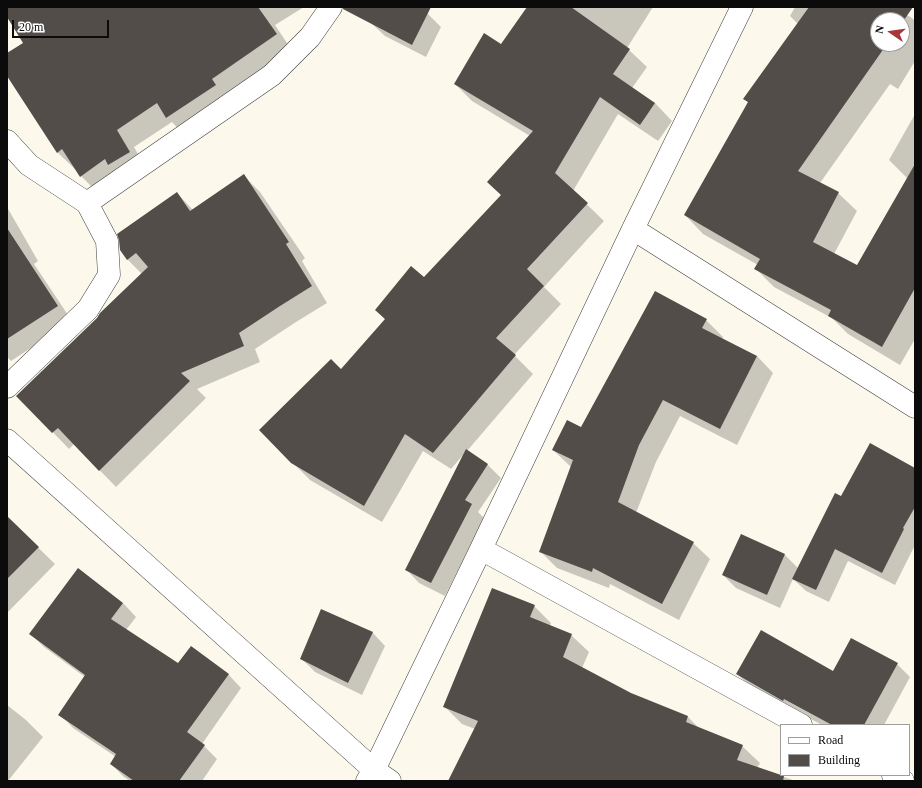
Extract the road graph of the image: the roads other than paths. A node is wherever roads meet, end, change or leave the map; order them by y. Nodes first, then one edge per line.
1 (331, 7) edge
2 (742, 7) edge
3 (7, 141) edge
4 (87, 203) junction
5 (633, 230) junction
6 (7, 387) edge
7 (915, 407) edge
8 (7, 440) edge
9 (481, 549) junction
10 (799, 724) edge
11 (894, 776) edge
12 (377, 777) edge
13 (904, 781) edge

1 - 4 street
2 - 5 street
3 - 4 street
4 - 6 street
5 - 7 street
5 - 9 street
8 - 12 street
9 - 10 street
9 - 12 street
11 - 13 street

